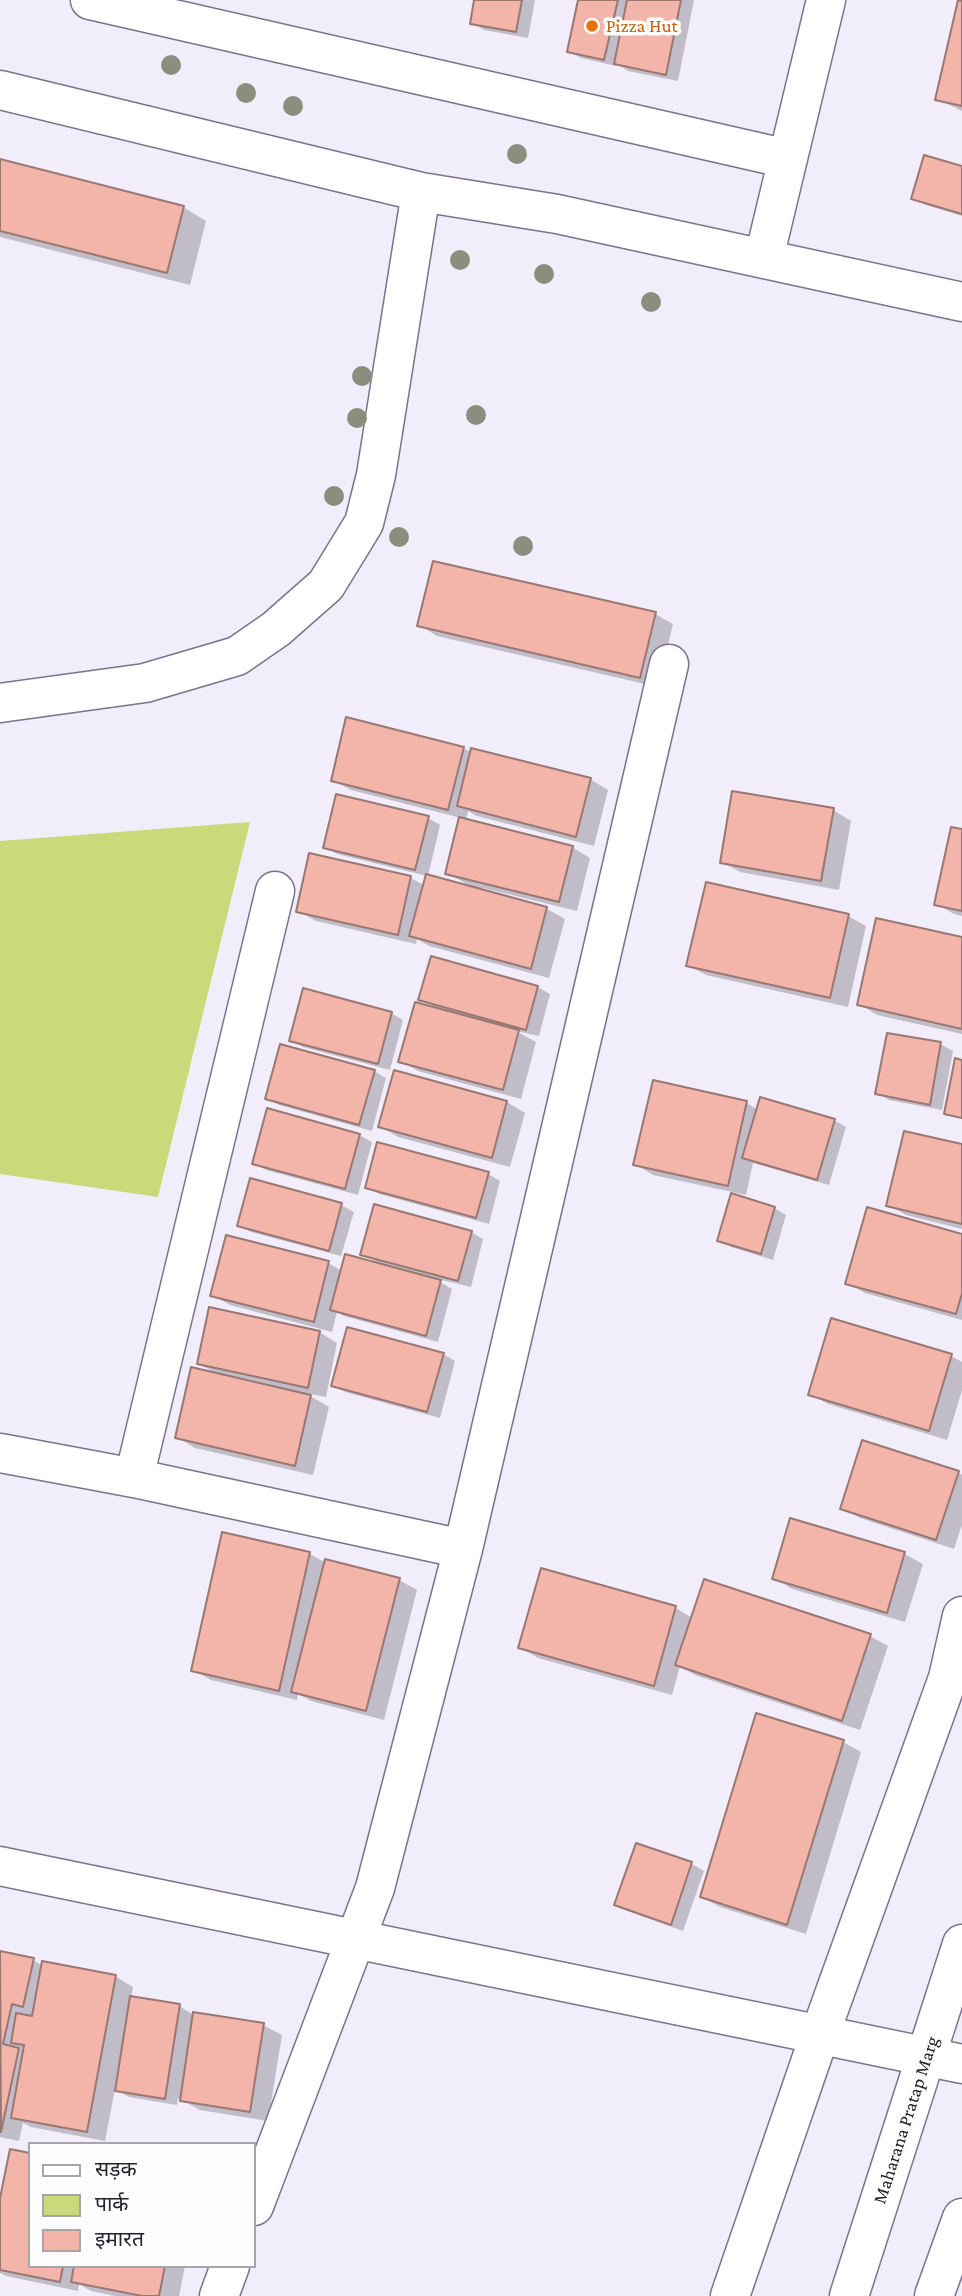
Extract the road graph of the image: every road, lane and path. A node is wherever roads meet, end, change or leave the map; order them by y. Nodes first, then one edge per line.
1 (90, 0) edge
2 (826, 0) edge
3 (0, 90) edge
4 (788, 159) junction
5 (421, 192) junction
6 (764, 258) junction
7 (962, 302) edge
8 (669, 664) dead end
9 (0, 703) edge
10 (275, 891) dead end
11 (0, 1454) edge
12 (134, 1478) junction
13 (463, 1549) junction
14 (962, 1616) edge
15 (0, 1866) edge
16 (357, 1937) junction
17 (962, 1944) edge
18 (820, 2034) junction
19 (945, 2060) edge
20 (256, 2201) edge
21 (962, 2218) edge
22 (229, 2268) edge
23 (219, 2296) edge
24 (730, 2296) edge
25 (849, 2296) edge
26 (934, 2296) edge

1 - 4 street
2 - 4 street
3 - 5 street
4 - 6 street
5 - 6 street
5 - 9 street
6 - 7 street
8 - 13 street
10 - 12 street
11 - 12 street
12 - 13 street
13 - 16 street
14 - 18 street
15 - 16 street
16 - 18 street
16 - 20 street
17 - 19 street, Maharana Pratap Marg
18 - 19 street
18 - 24 street
19 - 25 street, Maharana Pratap Marg
21 - 26 street
22 - 23 street

